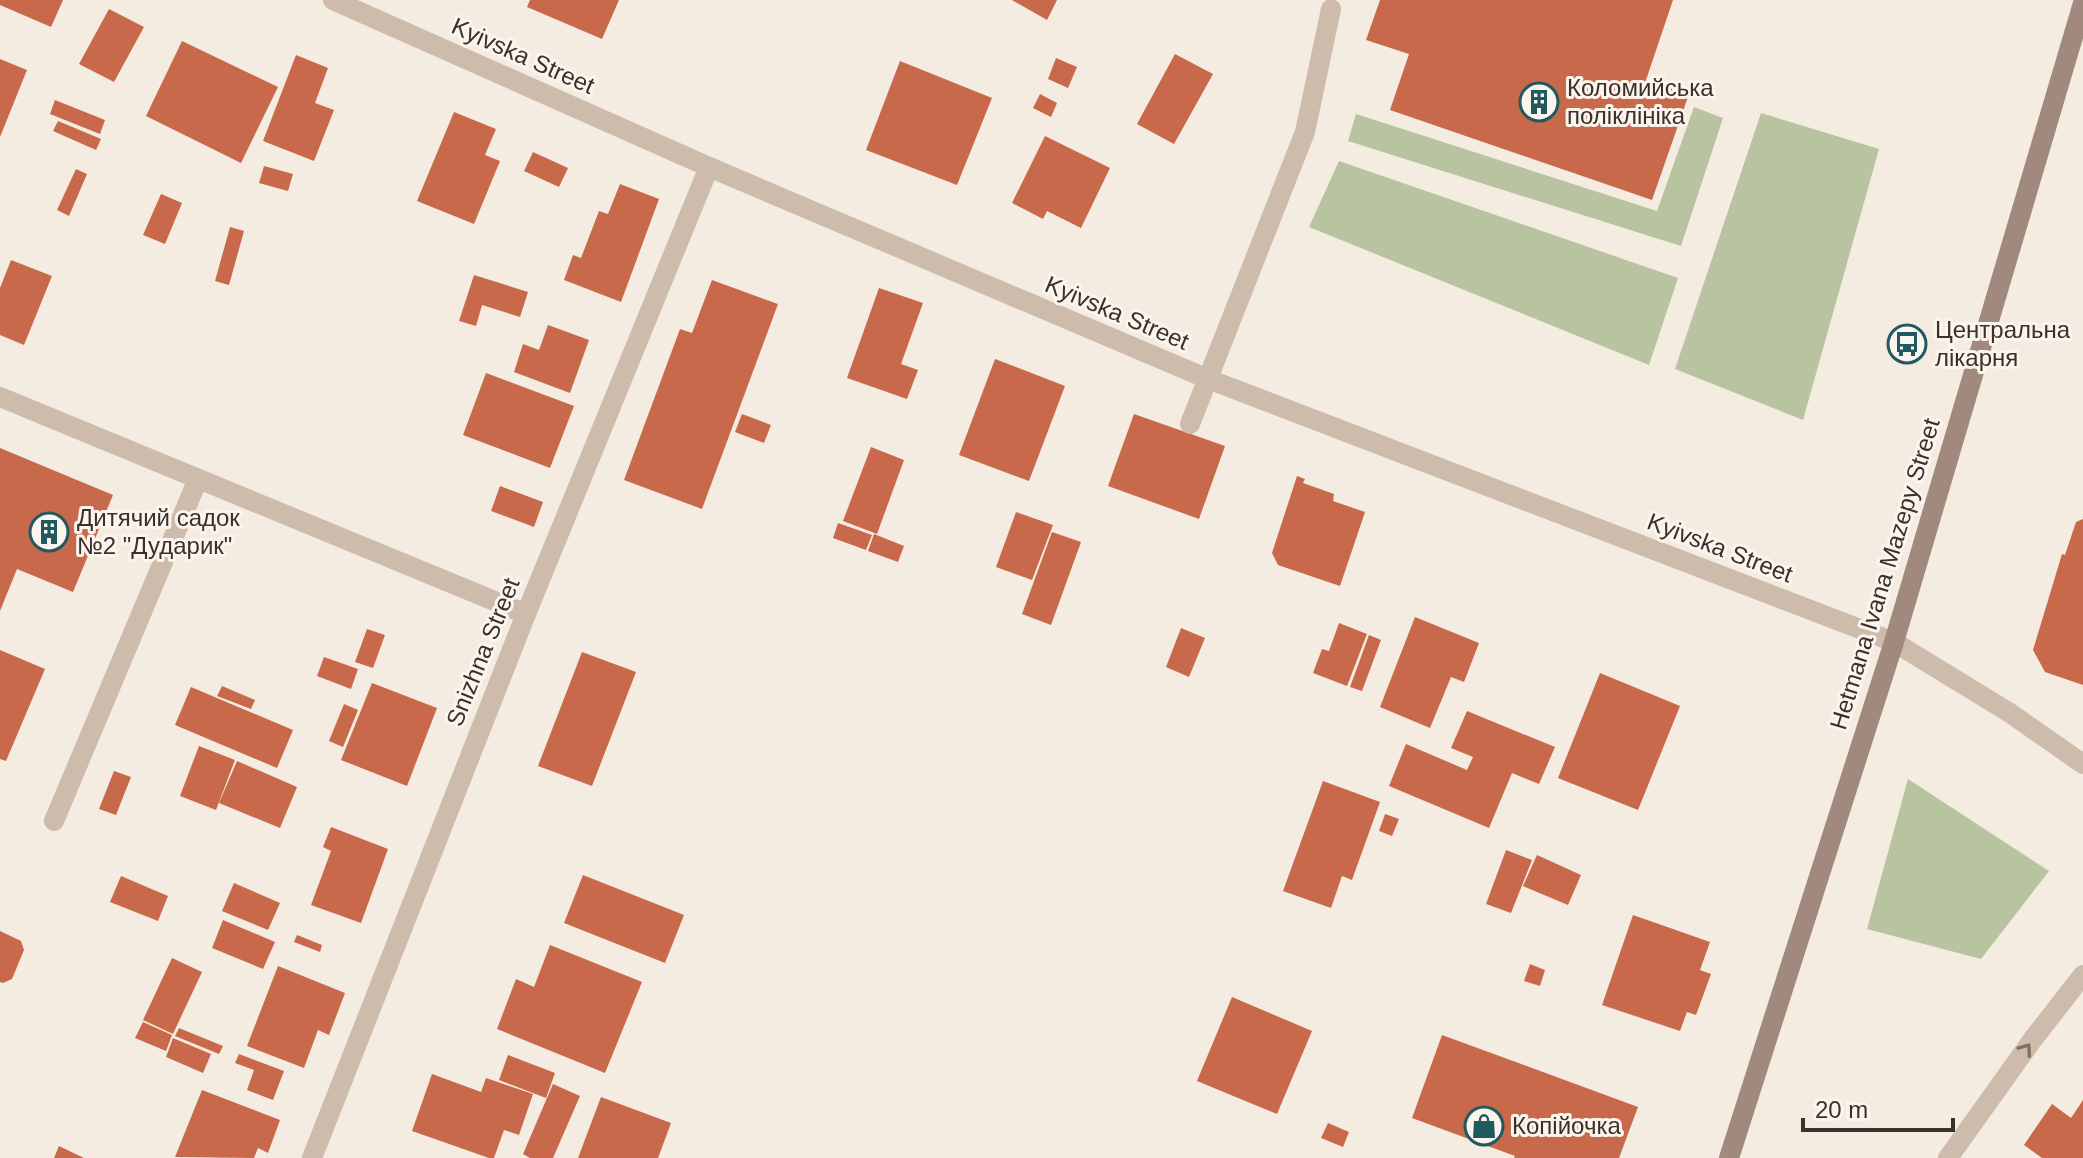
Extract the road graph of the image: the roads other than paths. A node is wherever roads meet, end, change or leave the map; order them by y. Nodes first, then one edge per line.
1 (333, 0) edge
2 (2083, 3) edge
3 (1331, 9) dead end
4 (709, 167) junction
5 (1208, 379) junction
6 (0, 397) edge
7 (1190, 424) dead end
8 (198, 479) junction
9 (526, 614) junction
10 (1894, 642) junction
11 (2083, 764) edge
12 (54, 821) dead end
13 (2083, 975) edge
14 (312, 1158) edge
15 (1729, 1158) edge
16 (1948, 1158) edge

1 - 4 street, Kyivska Street
2 - 10 main road, Hetmana Ivana Mazepy Street
3 - 5 street
4 - 5 street, Kyivska Street
4 - 9 street, Snizhna Street
5 - 7 street
5 - 10 street, Kyivska Street
6 - 8 street
8 - 9 street
8 - 12 street
9 - 14 street, Snizhna Street
10 - 11 street, Kyivska Street
10 - 15 main road, Hetmana Ivana Mazepy Street
16 -> 13 street

